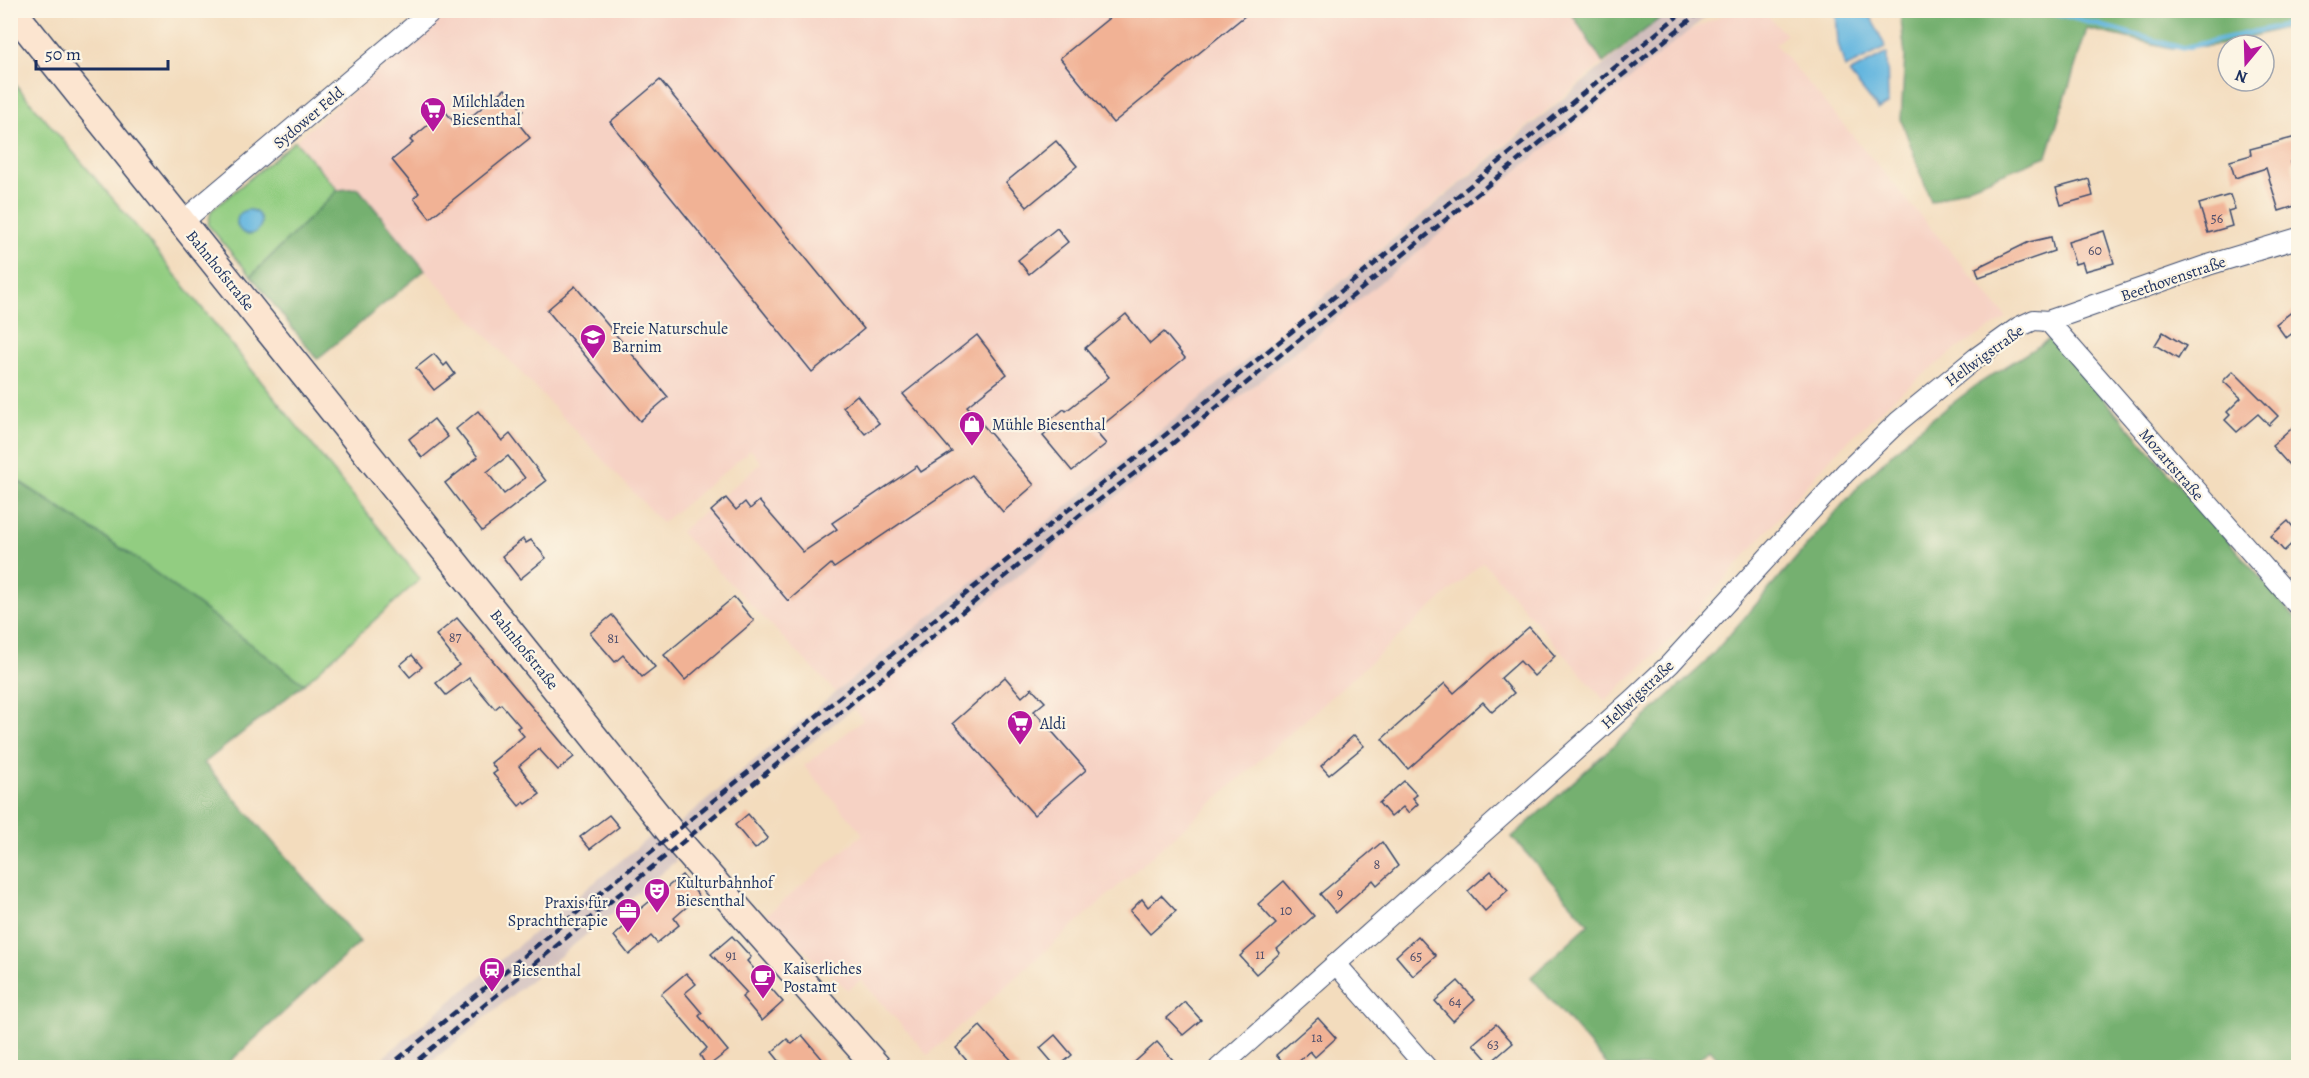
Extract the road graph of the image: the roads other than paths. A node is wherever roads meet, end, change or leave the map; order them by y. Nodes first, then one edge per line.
1 (12, 10) edge
2 (433, 10) edge
3 (182, 222) junction
4 (2298, 238) edge
5 (2048, 321) junction
6 (2298, 606) edge
7 (1336, 964) junction
8 (878, 1068) edge
9 (1218, 1068) edge
10 (1428, 1068) edge

1 - 3 main road, Bahnhofstraße
2 - 3 street, Sydower Feld
3 - 8 main road, Bahnhofstraße
4 - 5 street, Beethovenstraße
5 - 6 street, Mozartstraße
5 - 7 street, Hellwigstraße
7 - 9 street, Hellwigstraße
7 - 10 street

